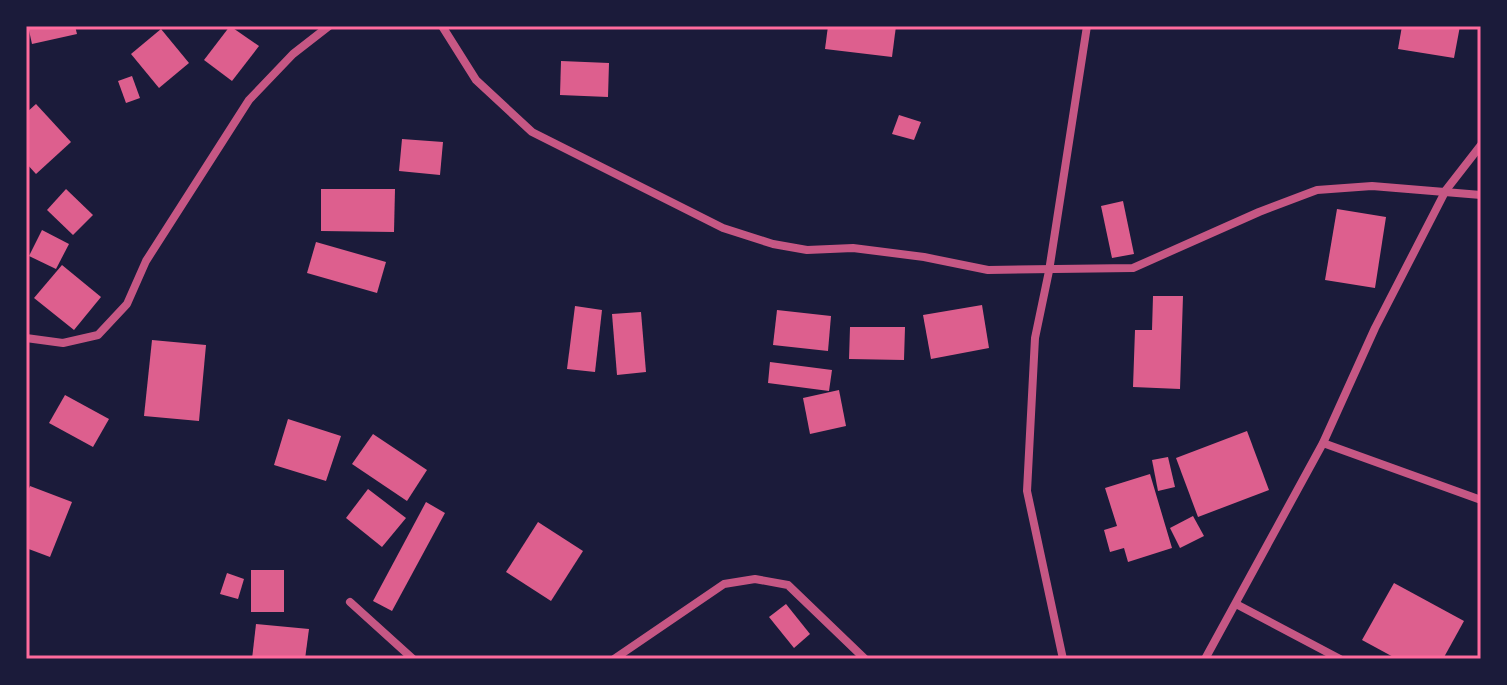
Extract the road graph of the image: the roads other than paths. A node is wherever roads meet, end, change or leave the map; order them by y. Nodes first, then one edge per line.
1 (329, 26) edge
2 (442, 26) edge
3 (1087, 26) edge
4 (1481, 145) edge
5 (1446, 190) junction
6 (1481, 195) edge
7 (1049, 271) junction
8 (26, 338) edge
9 (1323, 443) junction
10 (1481, 500) edge
11 (350, 602) dead end
12 (1236, 604) junction
13 (413, 659) edge
14 (614, 659) edge
15 (865, 659) edge
16 (1063, 659) edge
17 (1205, 659) edge
18 (1340, 659) edge

1 - 8 street
2 - 7 street
3 - 7 street
4 - 5 street
5 - 6 street
5 - 7 street
5 - 9 street
7 - 16 street
9 - 10 street
9 - 12 street
11 - 13 street
12 - 17 street
12 - 18 street
14 - 15 street

